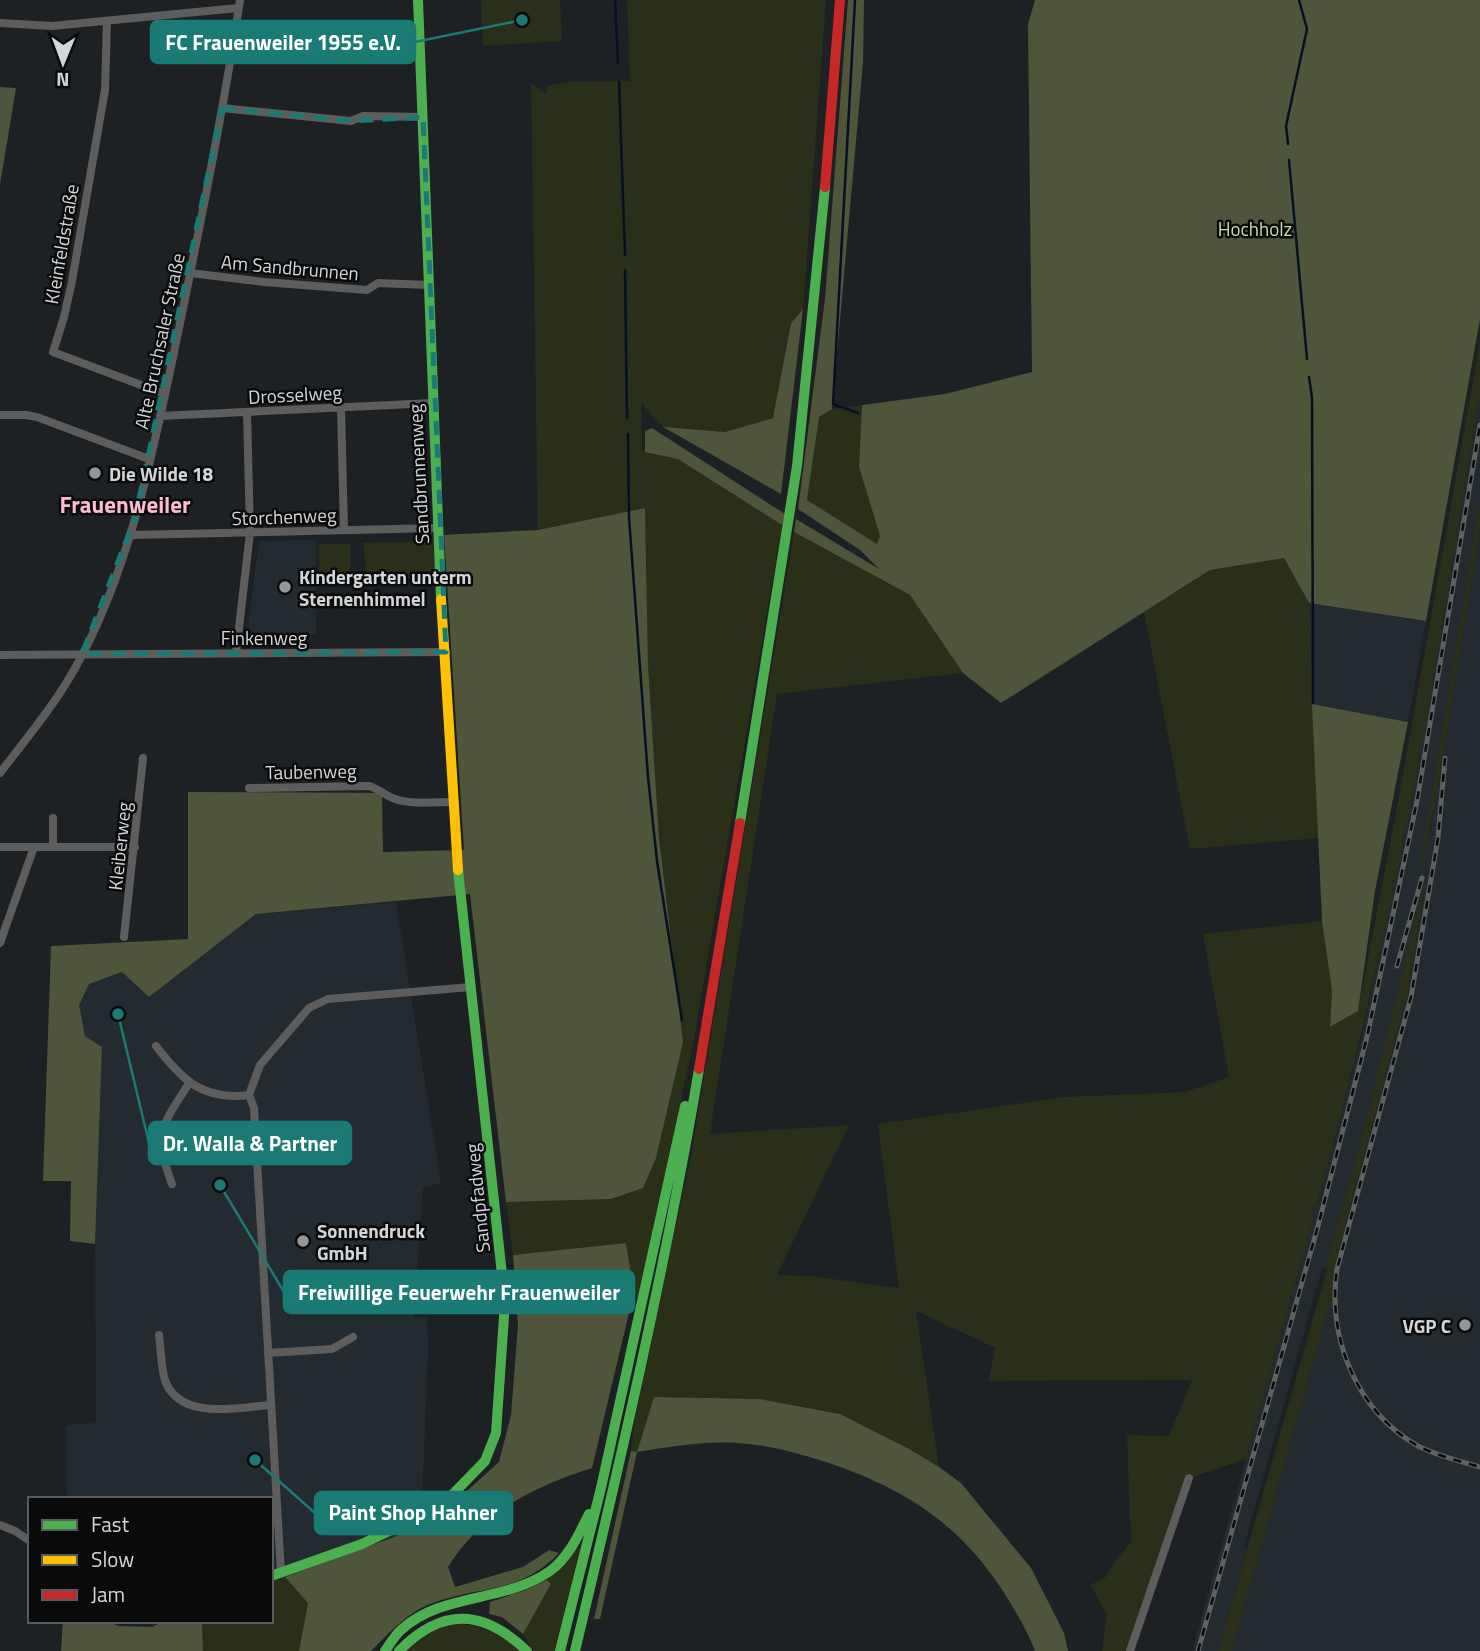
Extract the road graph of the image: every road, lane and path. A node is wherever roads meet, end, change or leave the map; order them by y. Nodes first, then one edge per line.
1 (418, 0) edge
2 (840, 0) edge
3 (239, 4) edge
4 (107, 21) junction
5 (0, 23) edge
6 (222, 108) junction
7 (422, 117) junction
8 (190, 273) junction
9 (428, 285) junction
10 (165, 394) junction
11 (433, 403) junction
12 (341, 407) junction
13 (247, 412) junction
14 (0, 415) edge
15 (160, 416) junction
16 (149, 459) junction
17 (438, 528) junction
18 (344, 530) junction
19 (250, 533) junction
20 (131, 535) junction
21 (446, 652) junction
22 (236, 653) junction
23 (82, 654) junction
24 (0, 655) edge
25 (143, 758) dead end
26 (0, 773) edge
27 (249, 788) dead end
28 (454, 802) junction
29 (53, 818) dead end
30 (0, 847) edge
31 (34, 847) junction
32 (53, 847) junction
33 (135, 847) junction
34 (731, 875) junction
35 (124, 937) dead end
36 (0, 943) edge
37 (471, 987) junction
38 (156, 1046) dead end
39 (190, 1082) junction
40 (249, 1095) junction
41 (172, 1184) dead end
42 (159, 1335) dead end
43 (352, 1337) dead end
44 (268, 1353) junction
45 (271, 1405) junction
46 (1189, 1478) dead end
47 (601, 1488) junction
48 (0, 1525) edge
49 (28, 1540) edge
50 (276, 1575) edge
51 (385, 1651) edge
52 (399, 1651) edge
53 (527, 1651) edge
54 (560, 1651) edge
55 (575, 1651) edge
56 (1130, 1651) edge

1 - 7 main road, Sandbrunnenweg
2 - 34 main road
3 - 4 street
3 - 6 street, Alte Bruchsaler Straße
4 - 5 street
4 - 10 street, Kleinfeldstraße
6 - 7 street
6 - 8 street, Alte Bruchsaler Straße
7 - 9 main road, Sandbrunnenweg
8 - 9 street, Am Sandbrunnen
8 - 10 street, Alte Bruchsaler Straße
9 - 11 main road, Sandbrunnenweg
10 - 15 street, Alte Bruchsaler Straße
11 - 12 street, Drosselweg
11 - 17 main road, Sandbrunnenweg
12 - 13 street, Drosselweg
12 - 18 street
13 - 15 street, Drosselweg
13 - 19 street
14 - 16 street
15 - 16 street, Alte Bruchsaler Straße
16 - 20 street, Alte Bruchsaler Straße
17 - 18 street, Storchenweg
17 - 21 main road, Sandbrunnenweg
18 - 19 street, Storchenweg
19 - 20 street, Storchenweg
19 - 22 street
20 - 23 street, Alte Bruchsaler Straße
21 - 22 street, Finkenweg
21 - 28 main road, Sandbrunnenweg
22 - 23 street, Finkenweg
23 - 24 street, Finkenweg
23 - 26 street, Alte Bruchsaler Straße
25 - 33 street, Kleiberweg
27 - 28 street, Taubenweg
28 - 37 main road, Sandbrunnenweg
29 - 32 street
30 - 31 street
31 - 32 street
31 - 36 street
32 - 33 street
33 - 35 street, Kleiberweg
34 - 47 main road
34 - 55 main road
37 - 40 street
37 - 50 main road, Sandpfadweg
38 - 39 street
39 - 40 street
39 - 41 street
40 - 44 street
42 - 45 street
43 - 44 street
44 - 45 street
45 - 50 street
46 - 56 street
47 - 51 main road
47 - 54 main road
48 - 49 street
52 - 53 main road

